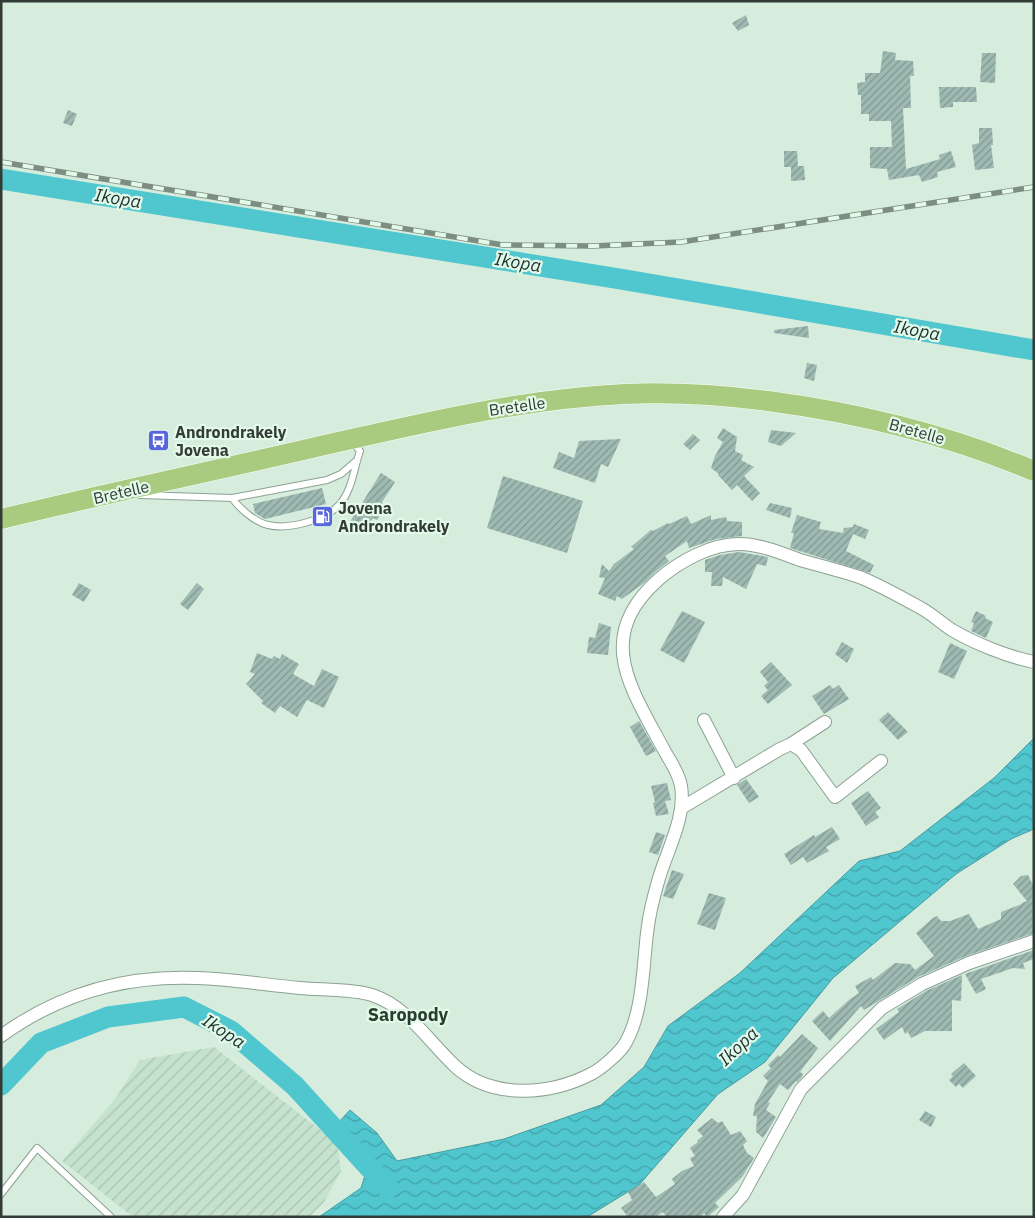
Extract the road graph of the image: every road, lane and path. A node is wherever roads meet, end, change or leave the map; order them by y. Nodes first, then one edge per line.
1 (350, 439) junction
2 (357, 461) junction
3 (1034, 471) edge
4 (111, 494) junction
5 (232, 498) junction
6 (1, 519) edge
7 (1034, 662) edge
8 (704, 720) dead end
9 (825, 722) dead end
10 (790, 744) junction
11 (881, 761) dead end
12 (734, 778) junction
13 (683, 807) junction
14 (1034, 941) edge
15 (1, 1036) edge
16 (1, 1194) edge
17 (111, 1217) edge
18 (723, 1217) edge

1 - 2 lane
1 - 3 main road, Bretelle
1 - 4 main road, Bretelle
2 - 5 lane
2 - 5 lane
4 - 5 lane
4 - 6 main road, Bretelle
7 - 13 street
8 - 12 street
9 - 10 street
10 - 11 street
10 - 12 street
12 - 13 street
13 - 15 street
14 - 18 street
16 - 17 lane

